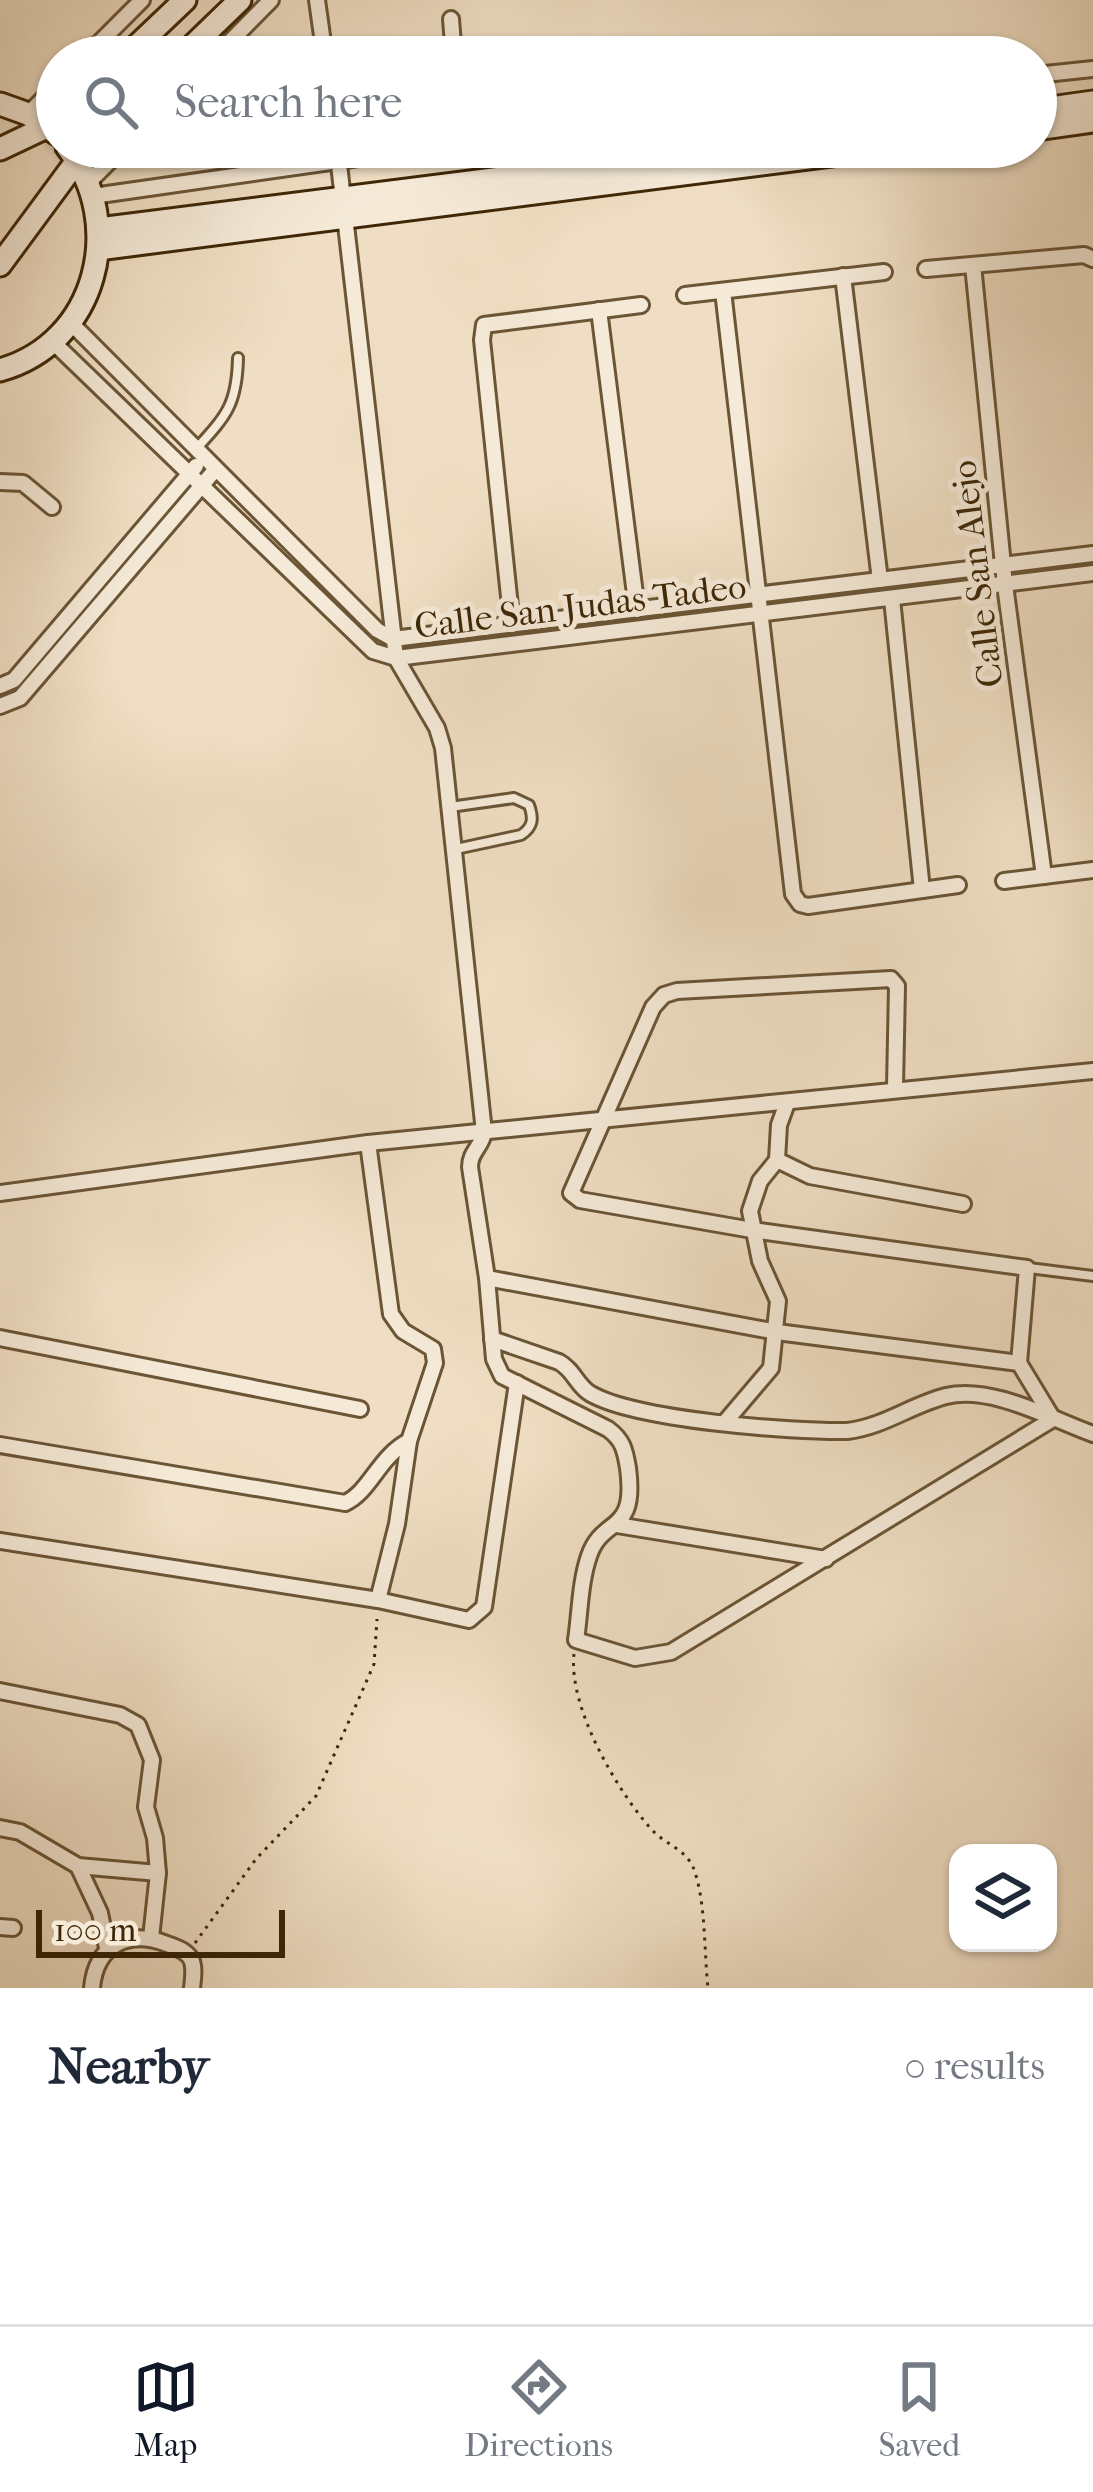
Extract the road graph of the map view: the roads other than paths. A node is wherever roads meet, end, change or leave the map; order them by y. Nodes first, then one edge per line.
1 (142, 0) edge
2 (185, 0) edge
3 (240, 0) edge
4 (272, 0) edge
5 (317, 0) edge
6 (451, 19) dead end
7 (106, 36) edge
8 (147, 36) edge
9 (203, 36) edge
10 (235, 36) edge
11 (322, 36) edge
12 (452, 36) edge
13 (1093, 69) edge
14 (1057, 73) edge
15 (1093, 103) edge
16 (0, 104) edge
17 (36, 106) edge
18 (1057, 107) edge
19 (28, 114) junction
20 (36, 118) edge
21 (1093, 121) edge
22 (1057, 126) edge
23 (36, 135) edge
24 (0, 149) edge
25 (68, 168) edge
26 (83, 168) edge
27 (107, 168) edge
28 (242, 168) edge
29 (340, 168) edge
30 (607, 168) edge
31 (705, 168) edge
32 (90, 190) junction
33 (345, 208) junction
34 (99, 239) junction
35 (1093, 259) edge
36 (0, 265) edge
37 (974, 265) junction
38 (926, 269) dead end
39 (884, 272) dead end
40 (843, 276) junction
41 (723, 291) junction
42 (686, 296) dead end
43 (641, 305) dead end
44 (599, 310) junction
45 (70, 323) junction
46 (53, 342) junction
47 (238, 358) dead end
48 (0, 370) edge
49 (199, 453) junction
50 (215, 470) junction
51 (191, 472) junction
52 (0, 482) edge
53 (203, 485) junction
54 (52, 507) dead end
55 (1093, 554) edge
56 (1003, 564) junction
57 (1093, 573) edge
58 (880, 580) junction
59 (1005, 585) junction
60 (760, 594) junction
61 (892, 598) junction
62 (637, 610) junction
63 (762, 613) junction
64 (512, 625) junction
65 (393, 639) junction
66 (395, 658) junction
67 (0, 686) edge
68 (0, 706) edge
69 (449, 807) junction
70 (454, 849) junction
71 (1093, 870) edge
72 (1044, 876) junction
73 (1004, 881) dead end
74 (958, 885) dead end
75 (922, 890) junction
76 (1093, 1071) edge
77 (896, 1088) junction
78 (787, 1102) junction
79 (601, 1119) junction
80 (484, 1132) junction
81 (368, 1143) junction
82 (777, 1160) junction
83 (0, 1193) edge
84 (963, 1204) dead end
85 (752, 1230) junction
86 (1028, 1268) junction
87 (1093, 1276) edge
88 (487, 1278) junction
89 (777, 1332) junction
90 (0, 1338) edge
91 (492, 1339) junction
92 (1019, 1364) junction
93 (517, 1383) junction
94 (360, 1409) dead end
95 (1053, 1420) junction
96 (726, 1421) junction
97 (1093, 1434) edge
98 (409, 1441) junction
99 (0, 1445) edge
100 (617, 1525) junction
101 (0, 1541) edge
102 (826, 1558) junction
103 (378, 1600) junction
104 (0, 1691) edge
105 (0, 1828) edge
106 (78, 1866) junction
107 (158, 1873) junction
108 (151, 1938) junction
109 (107, 1948) junction
110 (92, 1988) edge
111 (193, 1988) edge

1 - 7 street
2 - 8 main road
3 - 9 main road
4 - 10 street
5 - 11 street
6 - 12 street
13 - 14 street
15 - 18 main road
16 - 19 main road
17 - 19 street
19 - 20 main road
21 - 22 main road
23 - 24 main road
25 - 36 main road
26 - 32 main road
27 - 32 street
28 - 32 street
29 - 33 street
30 - 33 main road
31 - 33 main road
32 - 34 main road
33 - 34 main road
33 - 65 street
34 - 45 main road
35 - 37 street
37 - 38 street
37 - 56 street, Calle San Alejo
39 - 40 street
40 - 41 street
40 - 58 street
41 - 42 street
41 - 60 street
43 - 44 street
44 - 62 street
44 - 64 street
45 - 46 main road
45 - 49 street, Calle San Judas Tadeo
46 - 48 main road
46 - 51 street, Calle San Judas Tadeo
47 - 49 lane
49 - 50 street, Calle San Judas Tadeo
49 - 51 street
50 - 53 street
50 - 65 street, Calle San Judas Tadeo
51 - 53 street, Calle San Judas Tadeo
51 - 67 street
52 - 54 street
53 - 66 street, Calle San Judas Tadeo
53 - 68 street
55 - 56 street, Calle San Judas Tadeo
56 - 58 street, Calle San Judas Tadeo
56 - 59 street, Calle San Alejo
57 - 59 street, Calle San Judas Tadeo
58 - 60 street, Calle San Judas Tadeo
59 - 61 street, Calle San Judas Tadeo
59 - 72 street, Calle San Alejo
60 - 62 street, Calle San Judas Tadeo
60 - 63 street
61 - 63 street, Calle San Judas Tadeo
61 - 75 street
62 - 64 street, Calle San Judas Tadeo
63 - 66 street, Calle San Judas Tadeo
63 - 75 street
64 - 65 street, Calle San Judas Tadeo
65 - 66 street
66 - 69 street
69 - 70 street
69 - 70 lane
70 - 80 street
71 - 72 street
72 - 73 street
74 - 75 street
76 - 77 street
77 - 78 street
77 - 79 street
78 - 79 street
78 - 82 street
79 - 80 street
79 - 85 street
80 - 81 street
80 - 88 street
81 - 83 street
81 - 98 street
82 - 84 street
82 - 85 street
85 - 86 street
85 - 89 street
86 - 87 lane
86 - 92 street
88 - 89 street
88 - 91 street
89 - 92 street
89 - 96 street
90 - 94 street
91 - 93 street
91 - 96 street
92 - 95 street
93 - 100 street
93 - 103 street
95 - 96 street
95 - 97 street
95 - 102 street
98 - 99 street
98 - 103 street
100 - 102 street
100 - 102 street
101 - 103 street
104 - 107 street
105 - 106 street
106 - 107 street
106 - 109 street
107 - 108 street
108 - 109 street
108 - 111 street
109 - 110 street

